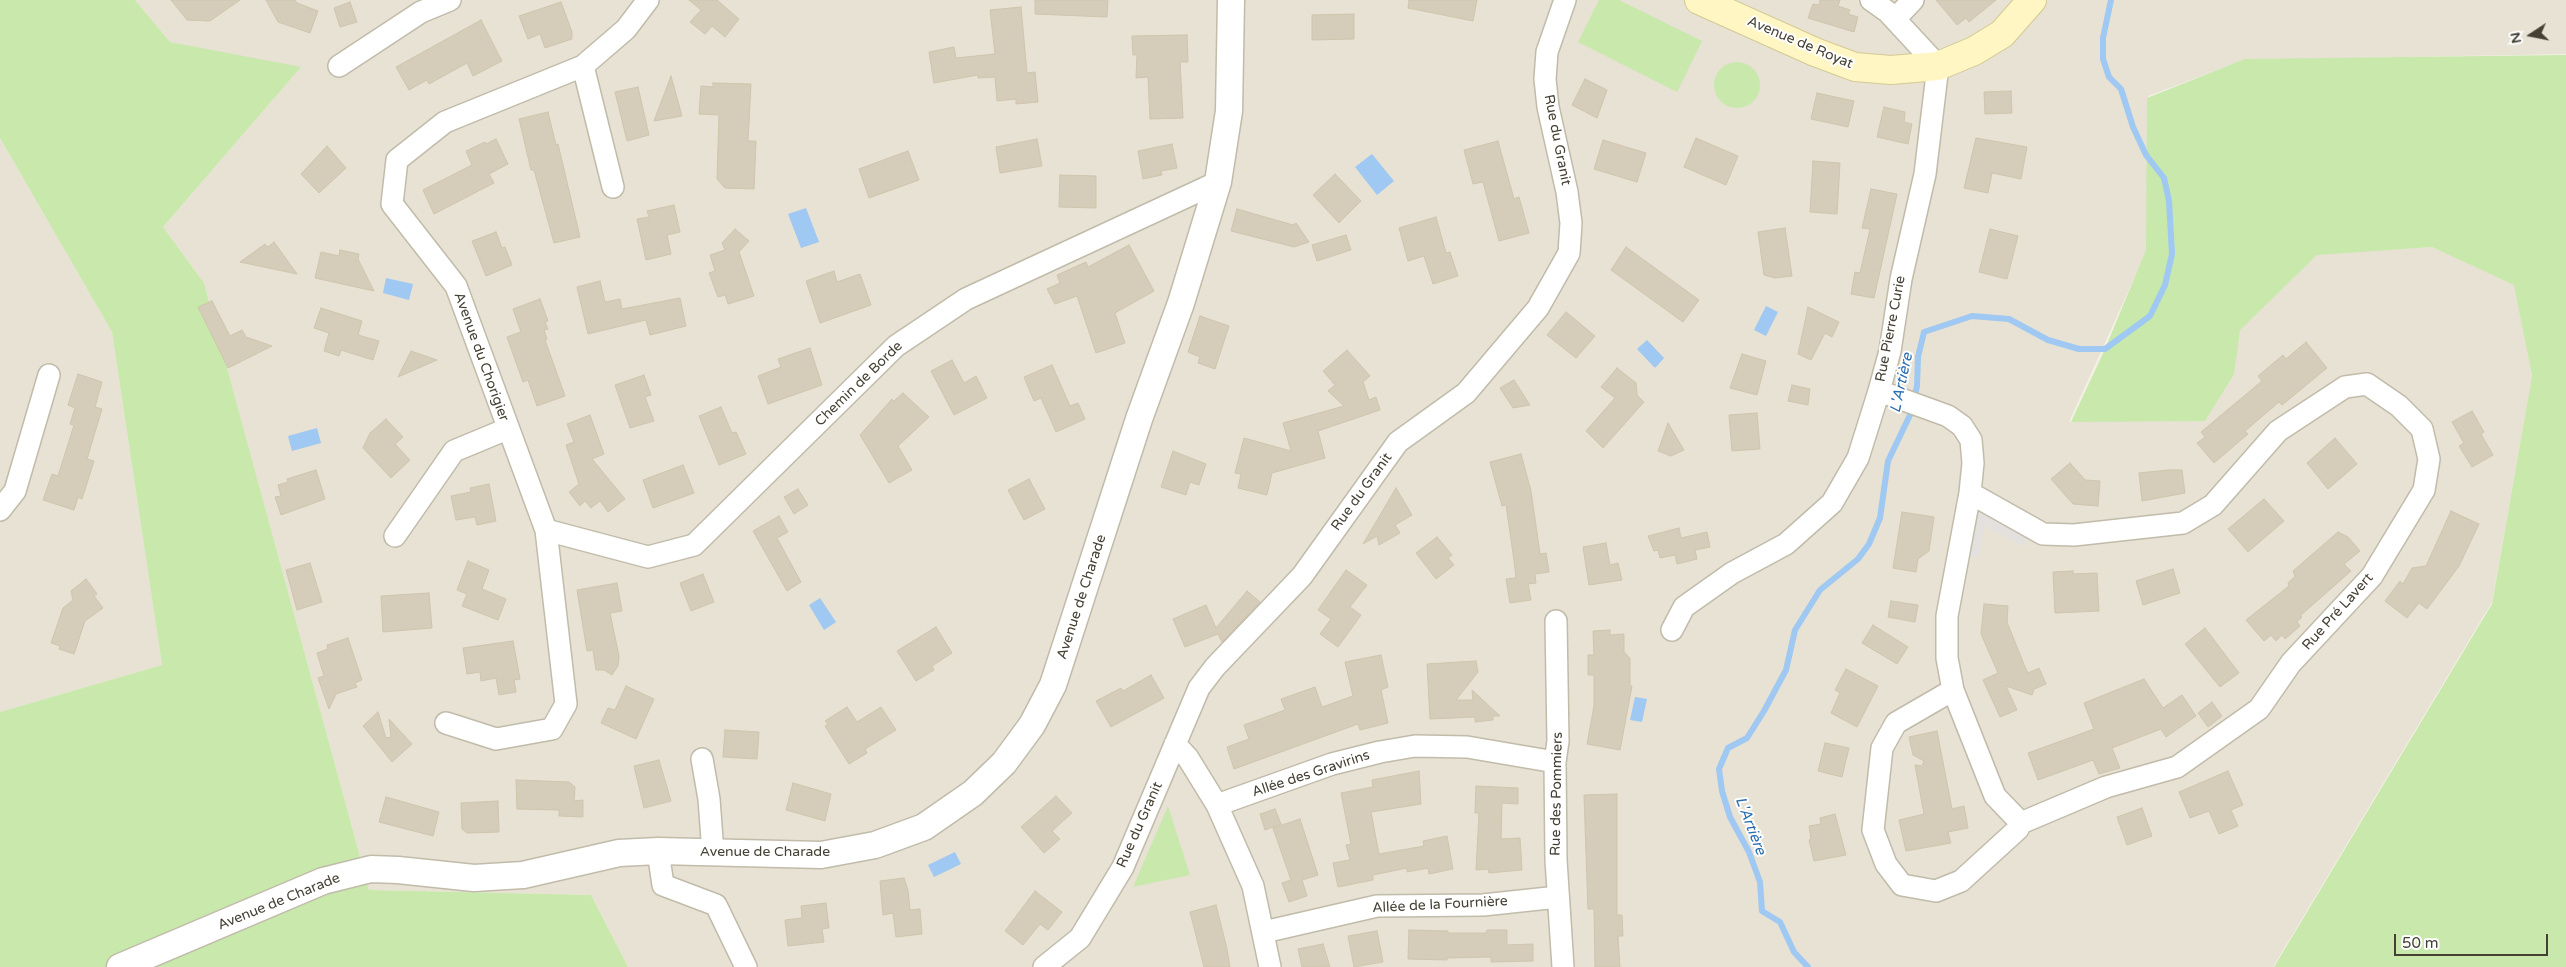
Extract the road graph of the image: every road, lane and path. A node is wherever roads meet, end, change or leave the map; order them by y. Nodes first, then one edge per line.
1 (450, 0) edge
2 (648, 0) edge
3 (1565, 0) edge
4 (1699, 0) edge
5 (1870, 0) edge
6 (1913, 0) edge
7 (2032, 0) edge
8 (1232, 4) edge
9 (1895, 19) junction
10 (339, 66) dead end
11 (583, 66) junction
12 (1938, 66) junction
13 (1218, 182) junction
14 (613, 187) dead end
15 (50, 375) dead end
16 (1879, 391) junction
17 (507, 430) junction
18 (1970, 493) junction
19 (0, 510) edge
20 (546, 530) junction
21 (395, 536) dead end
22 (1556, 621) dead end
23 (1672, 630) dead end
24 (1953, 690) junction
25 (446, 723) dead end
26 (1175, 744) junction
27 (702, 759) dead end
28 (1555, 762) junction
29 (1217, 805) junction
30 (2021, 823) junction
31 (658, 851) junction
32 (713, 852) junction
33 (1558, 897) junction
34 (1264, 932) junction
35 (120, 967) edge
36 (746, 967) edge
37 (1044, 967) edge
38 (1270, 967) edge
39 (1563, 967) edge

1 - 10 street
2 - 11 street, Avenue du Chorigier
3 - 26 street, Rue du Granit
4 - 12 main road, Avenue de Royat
5 - 9 street
6 - 9 street
7 - 12 main road, Avenue de Royat
8 - 13 street, Avenue de Charade
9 - 12 street
11 - 14 street
11 - 17 street, Avenue du Chorigier
12 - 16 street, Rue Pierre Curie
13 - 20 street, Chemin de Borde
13 - 32 street, Avenue de Charade
15 - 19 street
16 - 18 street
16 - 23 street, Rue Pierre Curie
17 - 20 street, Avenue du Chorigier
17 - 21 street
18 - 24 street
18 - 30 street, Rue Pré Lavert
20 - 25 street, Avenue du Chorigier
22 - 28 street, Rue des Pommiers
24 - 30 street
24 - 30 street
26 - 29 street
26 - 37 street, Rue du Granit
27 - 32 street
28 - 29 street, Allée des Gravirins
28 - 33 street, Rue des Pommiers
29 - 34 street
31 - 32 street, Avenue de Charade
31 - 35 street, Avenue de Charade
31 - 36 street
33 - 34 street, Allée de la Fournière
33 - 39 street, Rue des Pommiers
34 - 38 street

